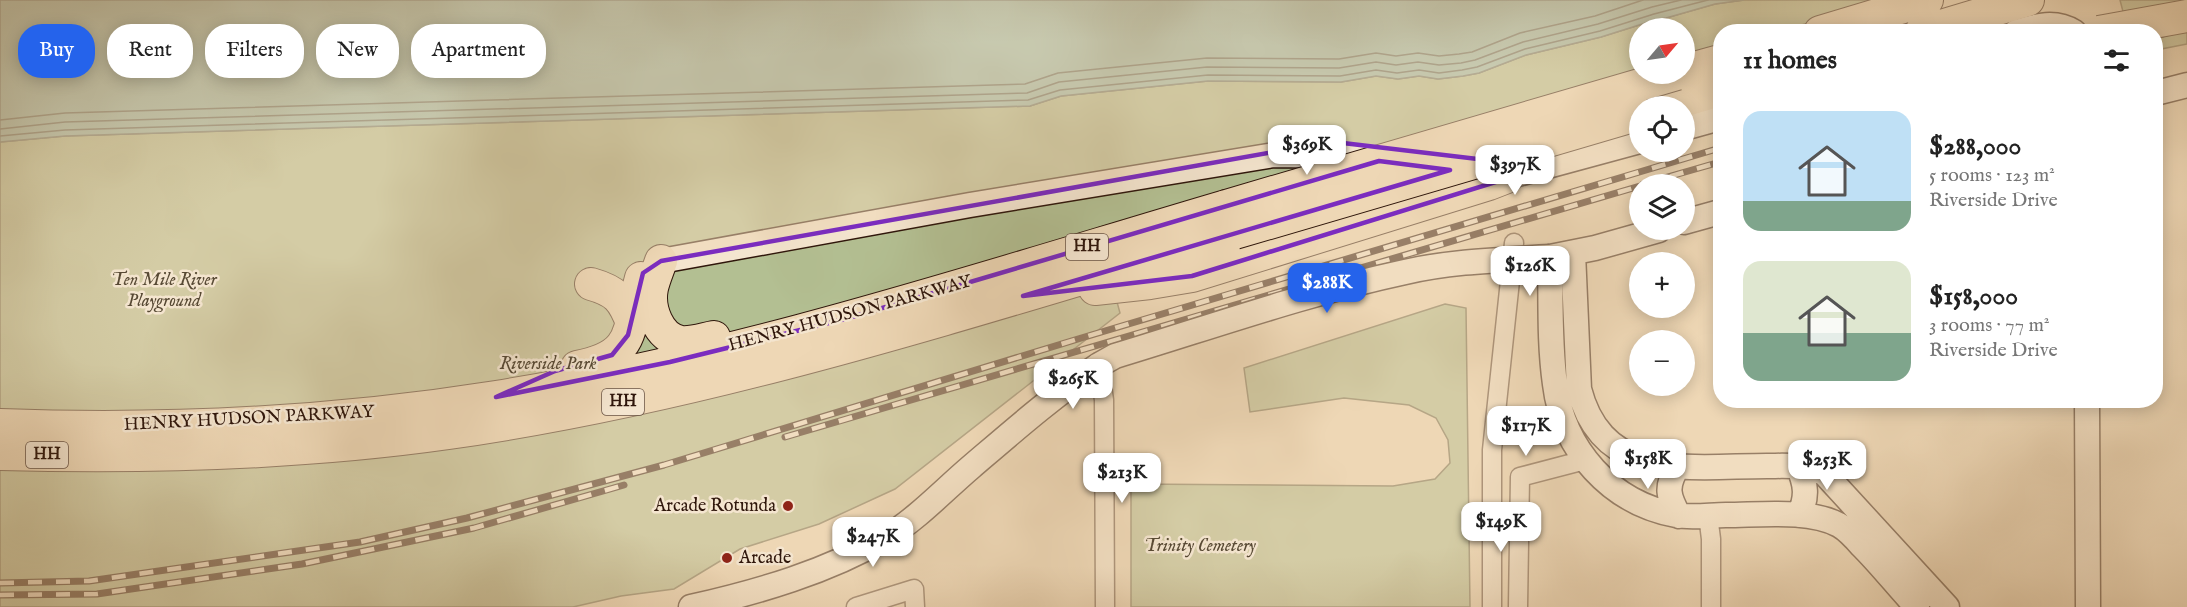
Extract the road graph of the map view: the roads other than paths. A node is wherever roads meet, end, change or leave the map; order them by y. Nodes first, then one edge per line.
1 (1927, 0) edge
2 (2028, 0) edge
3 (2187, 16) edge
4 (1847, 24) edge
5 (1948, 24) edge
6 (2143, 24) edge
7 (1713, 63) edge
8 (1695, 68) edge
9 (1646, 84) edge
10 (2187, 85) edge
11 (2163, 91) edge
12 (1713, 92) edge
13 (1695, 97) edge
14 (1629, 117) edge
15 (1713, 120) edge
16 (1695, 126) edge
17 (1629, 144) edge
18 (1274, 155) junction
19 (1544, 167) junction
20 (1507, 177) junction
21 (1713, 214) edge
22 (1695, 219) edge
23 (1231, 220) junction
24 (1629, 238) edge
25 (1514, 243) dead end
26 (1562, 255) junction
27 (661, 261) junction
28 (591, 284) dead end
29 (1023, 296) junction
30 (845, 319) junction
31 (632, 323) junction
32 (1099, 365) junction
33 (496, 397) junction
34 (2087, 408) edge
35 (0, 425) edge
36 (0, 454) edge
37 (1585, 460) junction
38 (1678, 466) junction
39 (1798, 466) junction
40 (1708, 515) junction
41 (1799, 515) junction
42 (1679, 516) junction
43 (915, 598) edge
44 (691, 607) edge
45 (856, 607) edge
46 (1104, 607) edge
47 (1492, 607) edge
48 (1518, 607) edge
49 (1711, 607) edge
50 (1917, 607) edge
51 (1947, 607) edge
52 (2088, 607) edge

1 - 4 highway
2 - 5 highway
3 - 6 highway, bridge
7 - 8 highway
9 - 23 highway, HENRY HUDSON PARKWAY / HH, bridge
10 - 11 main road
12 - 13 highway
14 - 23 highway, HENRY HUDSON PARKWAY / HH, bridge
15 - 16 main road
17 - 19 main road
18 - 19 main road
18 - 20 main road
18 - 27 main road
19 - 20 main road
20 - 29 highway
21 - 22 main road
23 - 29 highway, HENRY HUDSON PARKWAY / HH
23 - 30 highway, HENRY HUDSON PARKWAY / HH
24 - 26 main road
25 - 47 street
26 - 32 main road, bridge
26 - 37 main road
26 - 38 main road
27 - 30 highway
27 - 31 highway
28 - 31 highway
29 - 36 highway, HENRY HUDSON PARKWAY / HH
30 - 33 highway, HENRY HUDSON PARKWAY / HH
31 - 33 highway
32 - 44 main road
32 - 46 street
33 - 35 highway, HENRY HUDSON PARKWAY / HH
34 - 52 main road
37 - 42 main road
37 - 48 street
38 - 39 main road
38 - 42 main road
39 - 41 main road
39 - 51 main road
40 - 41 main road
40 - 42 main road
40 - 49 street
41 - 50 main road
43 - 45 street

